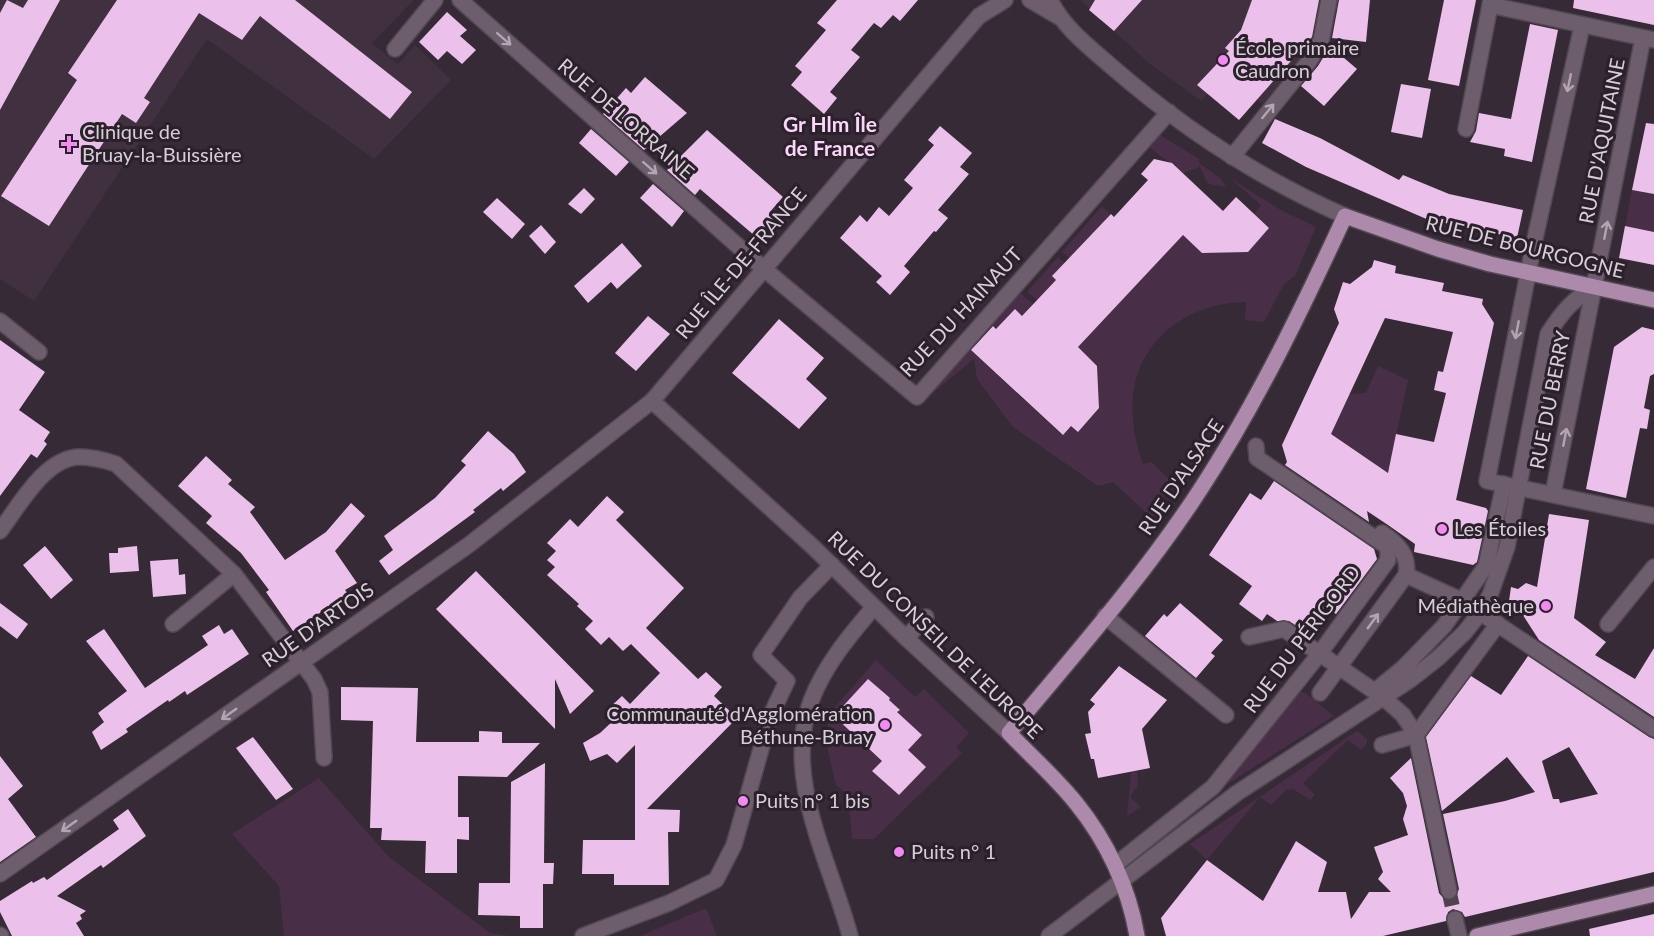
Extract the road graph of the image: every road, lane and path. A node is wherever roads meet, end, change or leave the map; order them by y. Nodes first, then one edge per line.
1 (435, 0) edge
2 (460, 0) edge
3 (984, 0) edge
4 (1005, 0) edge
5 (1030, 0) edge
6 (1050, 0) edge
7 (1329, 0) edge
8 (1491, 2) edge
9 (979, 16) junction
10 (1059, 17) junction
11 (1582, 26) junction
12 (1648, 39) edge
13 (395, 49) dead end
14 (1169, 112) junction
15 (1466, 129) dead end
16 (1232, 157) junction
17 (1345, 216) junction
18 (764, 269) junction
19 (1529, 273) junction
20 (1594, 287) junction
21 (1654, 300) edge
22 (0, 321) edge
23 (39, 352) dead end
24 (652, 401) junction
25 (1236, 433) junction
26 (1256, 446) junction
27 (1512, 486) junction
28 (1553, 494) junction
29 (1654, 516) edge
30 (0, 531) edge
31 (832, 565) junction
32 (1654, 567) edge
33 (234, 574) junction
34 (1406, 575) junction
35 (1462, 601) junction
36 (874, 606) junction
37 (1480, 613) junction
38 (1105, 616) junction
39 (926, 617) dead end
40 (173, 624) dead end
41 (1498, 624) junction
42 (1608, 624) dead end
43 (1249, 637) dead end
44 (906, 638) junction
45 (1320, 654) junction
46 (301, 663) junction
47 (1339, 667) junction
48 (1320, 693) dead end
49 (1379, 694) junction
50 (1226, 715) dead end
51 (1654, 729) edge
52 (1009, 734) junction
53 (1416, 735) junction
54 (1382, 745) dead end
55 (324, 758) dead end
56 (1114, 865) junction
57 (0, 874) edge
58 (1121, 881) junction
59 (1449, 891) tunnel mouth
60 (1654, 894) edge
61 (1455, 919) tunnel mouth
62 (583, 936) edge
63 (850, 936) edge
64 (1049, 936) edge
65 (1137, 936) edge
66 (1459, 936) edge
67 (1478, 936) edge

1 - 13 street
2 -> 18 street, RUE DE LORRAINE
3 - 9 street, RUE ÎLE-DE-FRANCE
4 - 9 street, RUE ÎLE-DE-FRANCE
5 - 10 street, RUE DE BOURGOGNE
6 - 10 street, RUE DE BOURGOGNE
16 -> 7 street
8 - 11 street
8 - 15 street
9 - 18 street, RUE ÎLE-DE-FRANCE
10 - 14 street, RUE DE BOURGOGNE
11 - 12 street
11 -> 19 street
20 -> 12 street, RUE D'AQUITAINE
14 - 16 street, RUE DE BOURGOGNE
14 - 18 street, RUE DU HAINAUT
16 - 17 street, RUE DE BOURGOGNE
17 - 19 main road, RUE DE BOURGOGNE
17 - 25 main road, RUE D'ALSACE
18 - 24 street, RUE ÎLE-DE-FRANCE
19 - 20 main road, RUE DE BOURGOGNE
19 -> 27 street, RUE DU BERRY
20 - 21 main road, RUE DE BOURGOGNE
20 - 27 street
28 -> 20 street, RUE DU BERRY
22 - 23 street
24 - 31 street, RUE DU CONSEIL DE L'EUROPE
24 - 46 street, RUE D'ARTOIS
25 - 26 street, RUE DU PÉRIGORD
25 - 38 main road, RUE D'ALSACE
26 - 34 street, RUE DU PÉRIGORD
26 - 45 street, RUE DU PÉRIGORD
27 - 28 street, RUE DU BERRY
27 - 35 street
27 - 37 street
28 - 29 street
30 - 33 street
31 - 36 street, RUE DU CONSEIL DE L'EUROPE
31 - 62 street
32 - 42 street
33 - 40 street
33 - 46 street
34 - 35 street
47 -> 34 street
35 - 37 street
35 - 49 street
36 - 44 street, RUE DU CONSEIL DE L'EUROPE
36 - 63 street
37 - 41 street
37 - 49 street
38 - 50 street
38 - 52 main road, RUE D'ALSACE
39 - 44 street
41 - 51 street
41 - 53 street
43 - 45 street
44 - 52 street, RUE DU CONSEIL DE L'EUROPE
45 - 47 street
45 - 56 street, RUE DU PÉRIGORD
46 - 55 street
46 -> 57 street, RUE D'ARTOIS
47 - 48 street
47 - 49 street
49 - 53 street
49 - 58 street
52 - 56 main road, RUE DU CONSEIL DE L'EUROPE
53 - 54 street
53 - 59 street
56 - 58 main road, RUE DU CONSEIL DE L'EUROPE
58 - 64 street
58 - 65 main road, RUE DU CONSEIL DE L'EUROPE
60 - 67 main road
61 - 66 street

